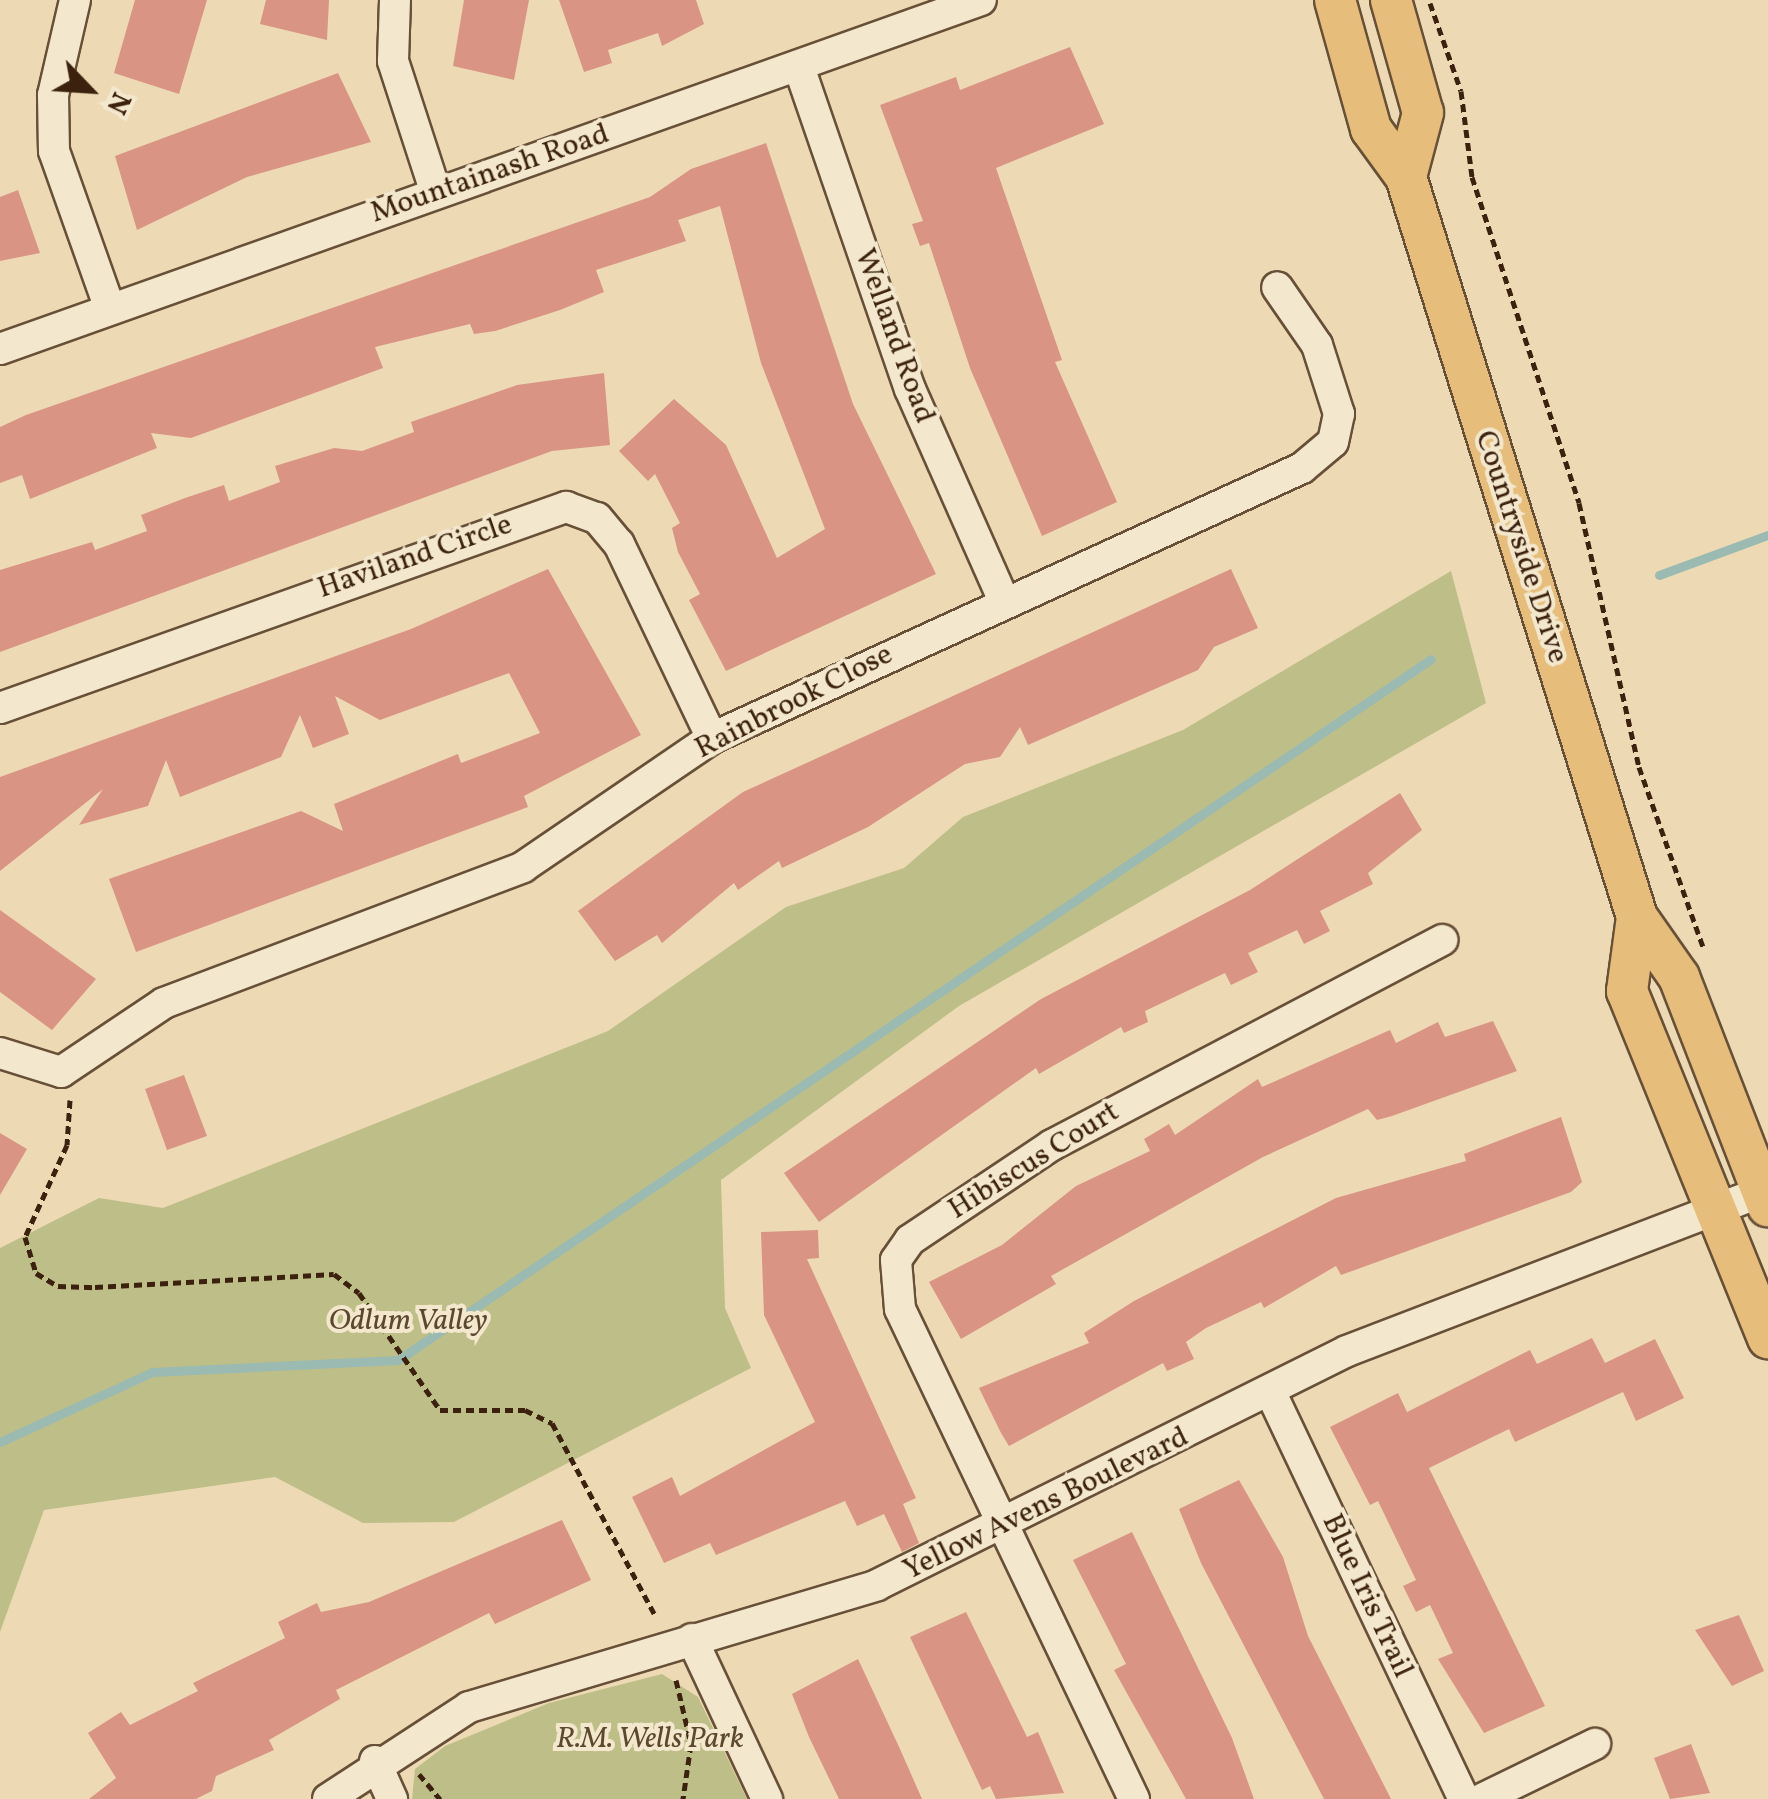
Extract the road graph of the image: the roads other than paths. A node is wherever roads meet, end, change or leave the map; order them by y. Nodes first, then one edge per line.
1 (75, 0) edge
2 (395, 0) edge
3 (981, 0) edge
4 (1335, 0) edge
5 (1391, 0) edge
6 (799, 66) junction
7 (1406, 177) junction
8 (436, 193) junction
9 (1277, 287) dead end
10 (110, 309) junction
11 (0, 349) edge
12 (1003, 600) junction
13 (0, 708) edge
14 (712, 738) junction
15 (1637, 917) junction
16 (1443, 940) dead end
17 (0, 1053) edge
18 (1765, 1199) edge
19 (1713, 1210) junction
20 (1768, 1338) edge
21 (1271, 1393) junction
22 (1005, 1528) junction
23 (692, 1639) junction
24 (1595, 1744) dead end
25 (375, 1762) junction
26 (328, 1799) edge
27 (392, 1799) edge
28 (767, 1799) edge
29 (1134, 1799) edge
30 (1464, 1799) edge
31 (1482, 1799) edge

1 - 10 street
2 - 8 street
3 - 6 street, Mountainash Road
4 - 7 main road, Countryside Drive
5 - 7 main road
6 - 8 street, Mountainash Road
6 - 12 street, Welland Road
7 - 15 main road, Countryside Drive
8 - 10 street, Mountainash Road
9 - 12 street, Rainbrook Close
10 - 11 street, Mountainash Road
12 - 14 street, Rainbrook Close
13 - 14 street, Haviland Circle
14 - 17 street, Rainbrook Close
15 - 18 main road, Countryside Drive
15 - 19 main road, Countryside Drive
16 - 22 street, Hibiscus Court
18 - 19 street, Yellow Avens Boulevard
19 - 20 main road, Countryside Drive
19 - 21 street, Yellow Avens Boulevard
21 - 22 street, Yellow Avens Boulevard
21 - 30 street, Blue Iris Trail
22 - 23 street, Yellow Avens Boulevard
22 - 29 street, Hibiscus Court
23 - 25 street, Yellow Avens Boulevard
23 - 28 street
24 - 31 street
25 - 26 street, Yellow Avens Boulevard
25 - 27 street

